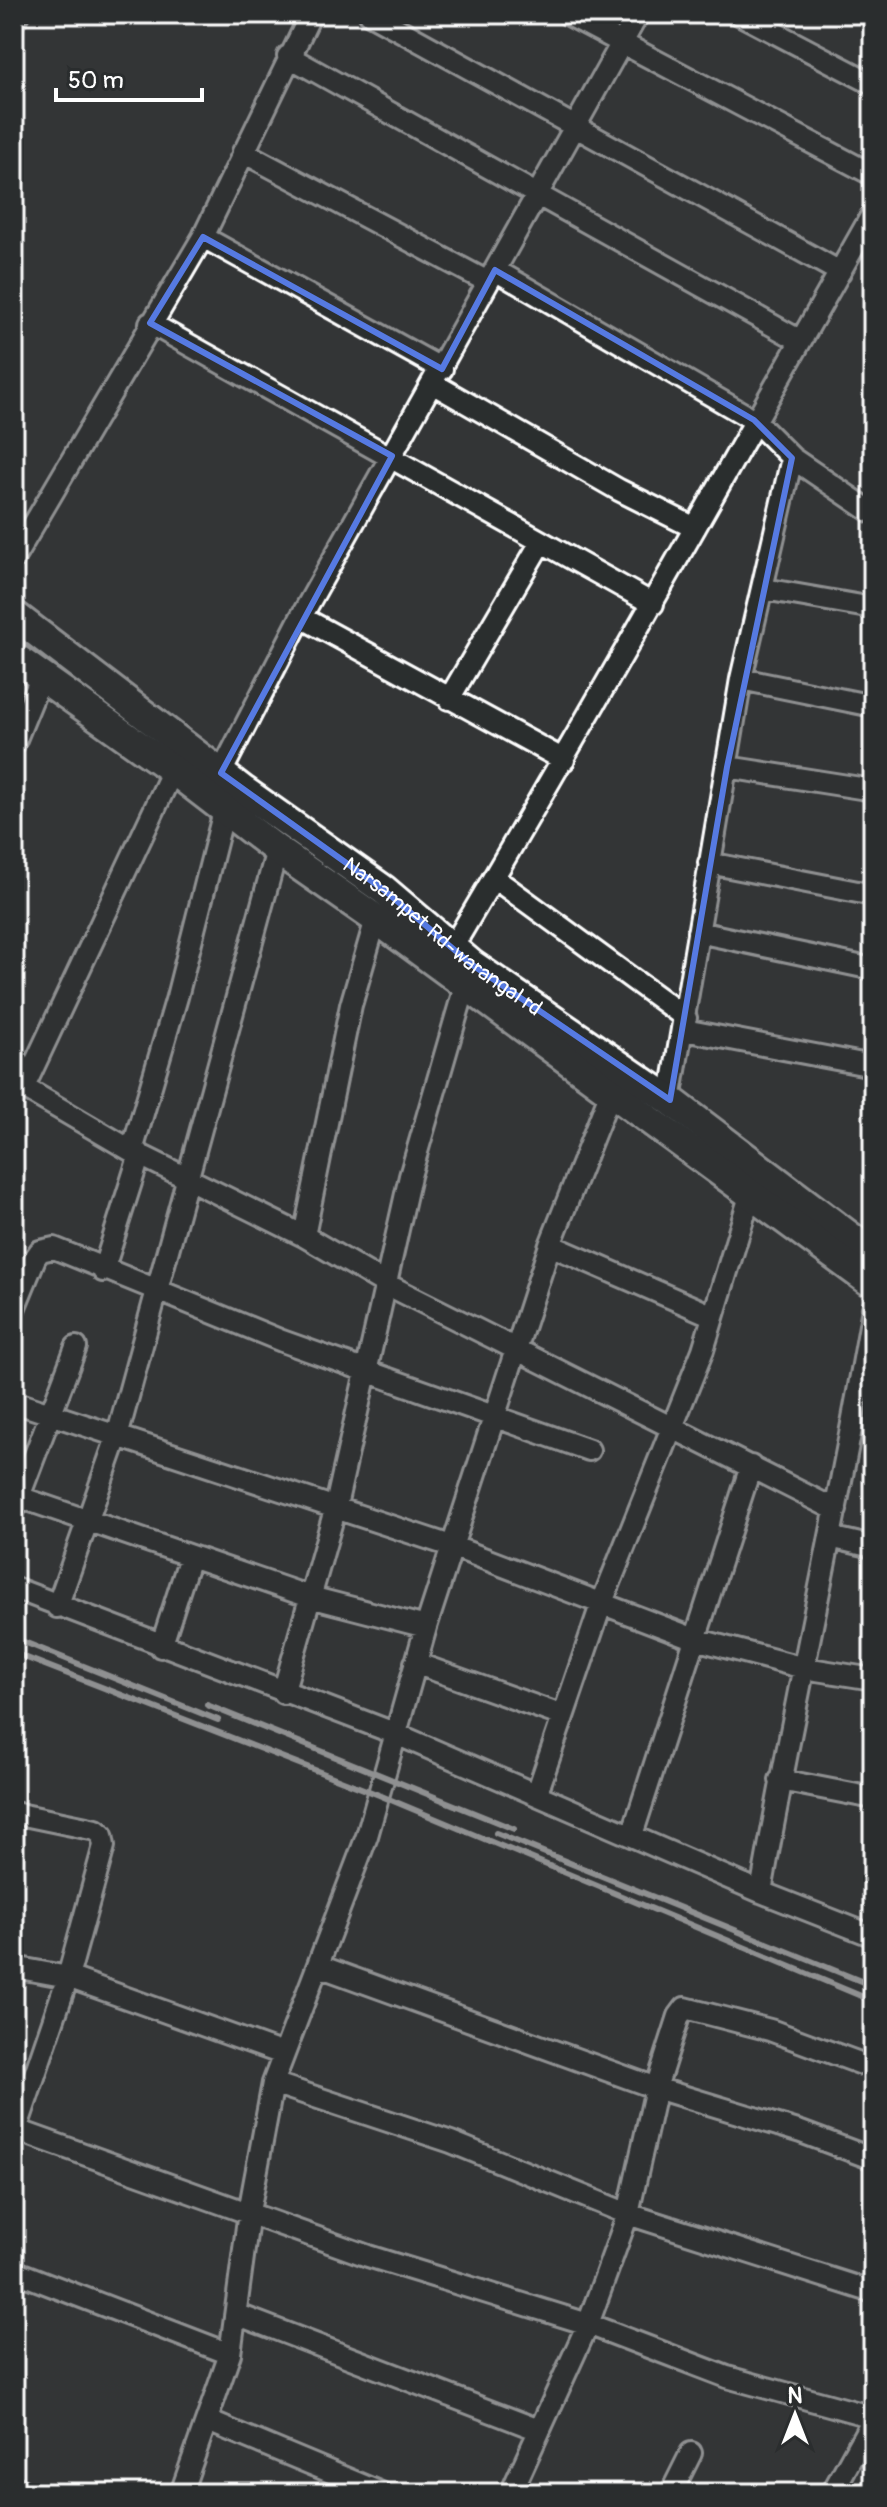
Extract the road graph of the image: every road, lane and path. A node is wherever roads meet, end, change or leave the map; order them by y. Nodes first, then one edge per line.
1 (311, 14) edge
2 (370, 14) edge
3 (567, 14) edge
4 (638, 14) edge
5 (739, 14) edge
6 (620, 45) junction
7 (288, 56) junction
8 (873, 84) edge
9 (574, 126) junction
10 (243, 152) junction
11 (873, 175) edge
12 (537, 196) junction
13 (873, 213) edge
14 (203, 237) junction
15 (840, 272) junction
16 (491, 276) junction
17 (150, 323) junction
18 (799, 340) junction
19 (437, 376) junction
20 (754, 420) junction
21 (392, 456) junction
22 (792, 458) junction
23 (873, 513) edge
24 (695, 528) junction
25 (541, 542) junction
26 (14, 558) edge
27 (764, 589) junction
28 (653, 604) junction
29 (873, 608) edge
30 (14, 615) edge
31 (301, 617) junction
32 (14, 657) edge
33 (41, 678) junction
34 (741, 679) junction
35 (449, 699) junction
36 (873, 706) edge
37 (14, 744) edge
38 (564, 760) junction
39 (727, 767) junction
40 (173, 770) junction
41 (221, 773) junction
42 (873, 790) edge
43 (224, 811) junction
44 (277, 850) junction
45 (709, 863) junction
46 (494, 878) junction
47 (873, 895) edge
48 (376, 919) junction
49 (698, 932) junction
50 (463, 966) junction
51 (873, 969) edge
52 (685, 1024) junction
53 (873, 1066) edge
54 (19, 1084) edge
55 (610, 1094) junction
56 (670, 1100) junction
57 (136, 1152) junction
58 (187, 1176) junction
59 (750, 1196) junction
60 (304, 1236) junction
61 (550, 1245) junction
62 (873, 1254) edge
63 (103, 1271) junction
64 (386, 1284) junction
65 (873, 1284) edge
66 (157, 1293) junction
67 (873, 1308) edge
68 (14, 1309) edge
69 (713, 1316) junction
70 (76, 1347) dead end
71 (517, 1348) junction
72 (364, 1370) junction
73 (14, 1402) edge
74 (49, 1414) junction
75 (493, 1416) junction
76 (671, 1424) junction
77 (117, 1437) junction
78 (589, 1450) dead end
79 (751, 1466) junction
80 (16, 1503) edge
81 (335, 1510) junction
82 (836, 1510) junction
83 (87, 1522) junction
84 (830, 1537) junction
85 (454, 1547) junction
86 (873, 1547) edge
87 (190, 1557) junction
88 (14, 1588) edge
89 (310, 1597) junction
90 (601, 1605) junction
91 (57, 1607) junction
92 (426, 1627) junction
93 (695, 1639) junction
94 (161, 1647) junction
95 (415, 1663) junction
96 (804, 1668) junction
97 (873, 1679) edge
98 (283, 1693) junction
99 (563, 1716) junction
100 (394, 1733) junction
101 (780, 1780) junction
102 (537, 1793) junction
103 (873, 1798) edge
104 (14, 1813) edge
105 (632, 1835) junction
106 (761, 1892) junction
107 (873, 1936) edge
108 (319, 1966) junction
109 (14, 1967) edge
110 (68, 1977) junction
111 (283, 2054) junction
112 (873, 2068) edge
113 (273, 2083) junction
114 (656, 2088) junction
115 (15, 2132) edge
116 (873, 2159) edge
117 (249, 2212) junction
118 (628, 2214) junction
119 (14, 2271) edge
120 (873, 2292) edge
121 (236, 2314) junction
122 (588, 2324) junction
123 (230, 2354) junction
124 (873, 2418) edge
125 (208, 2421) junction
126 (539, 2430) junction
127 (691, 2453) dead end
128 (14, 2486) edge
129 (25, 2493) edge
130 (181, 2493) edge
131 (381, 2493) edge
132 (511, 2493) edge
133 (671, 2493) edge
134 (832, 2493) edge

1 - 7 street
2 - 9 street
3 - 6 street
4 - 6 street
5 - 8 street
6 - 9 street
6 - 11 street
7 - 10 street
7 - 12 street
9 - 12 street
9 - 15 street
10 - 14 street
10 - 16 street
12 - 16 street
12 - 18 street
13 - 15 street
14 - 17 street
14 - 19 street
15 - 18 street
16 - 19 street
16 - 20 street
17 - 21 street
17 - 26 street
18 - 20 street
19 - 21 street
19 - 24 street
20 - 22 street
20 - 24 street
21 - 25 street
21 - 31 street
22 - 23 street
22 - 27 street
24 - 28 street
25 - 28 street
25 - 35 street
27 - 29 street
27 - 34 street
28 - 38 street
30 - 41 main road, Narsampet Rd-warangal rd
31 - 35 street
31 - 41 street
32 - 33 main road, Narsampet Rd-warangal rd
33 - 37 street
33 - 40 main road, Narsampet Rd-warangal rd
34 - 36 street
34 - 39 street
35 - 38 street
38 - 46 street
39 - 42 street
39 - 45 street
40 - 43 main road, Narsampet Rd-warangal rd
40 - 54 street
41 - 50 main road, Narsampet Rd-warangal rd
43 - 44 main road, Narsampet Rd-warangal rd
43 - 57 street
44 - 48 main road, Narsampet Rd-warangal rd
44 - 58 street
45 - 47 street
45 - 49 street
46 - 50 street
46 - 52 street
48 - 50 main road, Narsampet Rd-warangal rd
48 - 60 street
49 - 51 street
49 - 52 street
50 - 55 main road, Narsampet Rd-warangal rd
50 - 56 main road, Narsampet Rd-warangal rd
50 - 64 street
52 - 53 street
52 - 56 street
54 - 57 street
55 - 59 main road, Narsampet Rd-warangal rd
55 - 61 street
56 - 62 main road, Narsampet Rd-warangal rd
57 - 58 street
57 - 63 street
58 - 60 street
58 - 66 street
59 - 65 main road, Narsampet Rd-warangal rd
59 - 69 street
60 - 64 street
61 - 69 street
61 - 71 street
63 - 66 street
63 - 68 street
64 - 71 street
64 - 72 street
66 - 72 street
66 - 77 street
67 - 82 street
69 - 76 street
70 - 74 street
71 - 75 street
71 - 76 street
72 - 75 street
72 - 81 street
73 - 74 street
74 - 77 street
74 - 80 street
75 - 78 street
75 - 85 street
76 - 79 street
76 - 90 street
77 - 81 street
77 - 83 street
79 - 82 street
79 - 93 street
80 - 83 street
81 - 85 street
81 - 89 street
82 - 84 street
83 - 87 street
83 - 91 street
84 - 86 street
84 - 96 street
85 - 90 street
85 - 92 street
87 - 89 street
87 - 94 street
88 - 91 street
89 - 92 street
89 - 98 street
90 - 93 street
90 - 99 street
91 - 94 street
92 - 95 street
93 - 96 street
93 - 105 street
94 - 98 street
95 - 99 street
95 - 100 street
96 - 97 street
96 - 101 street
98 - 100 street
99 - 102 street
100 - 102 street
100 - 108 street
101 - 103 street
101 - 106 street
102 - 105 street
104 - 110 street
105 - 106 street
106 - 107 street
108 - 111 street
108 - 114 street
109 - 110 street
110 - 111 street
110 - 115 street
111 - 113 street
112 - 114 street
113 - 117 street
113 - 118 street
114 - 116 street
114 - 118 street
115 - 117 street
117 - 121 street
117 - 122 street
118 - 120 street
118 - 122 street
119 - 123 street
121 - 123 street
121 - 126 street
122 - 124 street
122 - 126 street
123 - 125 street
124 - 134 street
125 - 130 street
125 - 131 street
126 - 132 street
127 - 133 street
128 - 129 street

